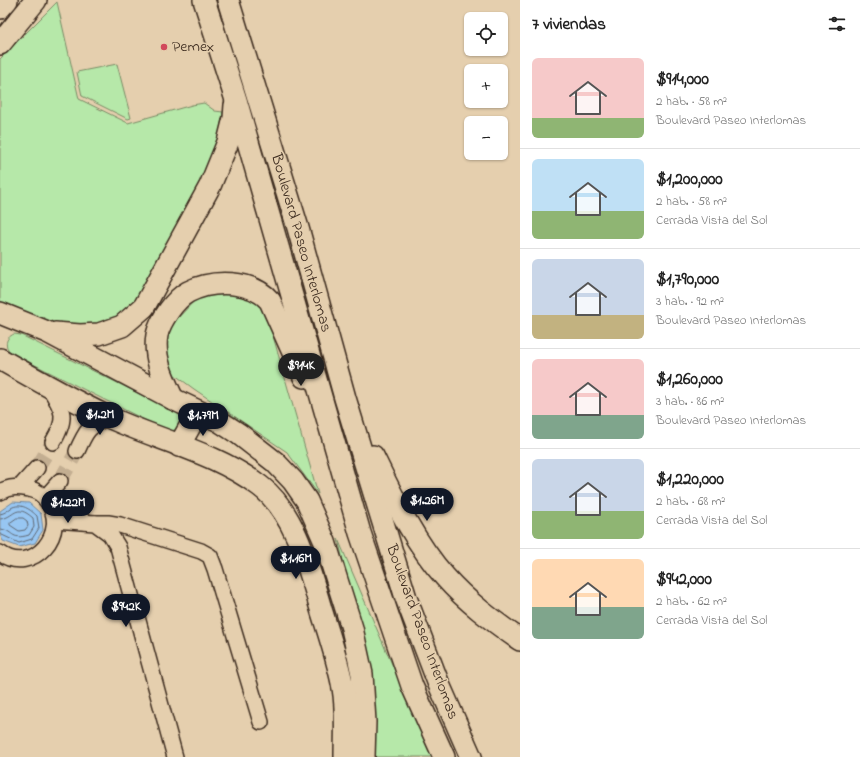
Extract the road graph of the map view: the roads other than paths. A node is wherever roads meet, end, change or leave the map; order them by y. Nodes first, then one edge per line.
1 (7, 0) edge
2 (36, 0) edge
3 (204, 0) edge
4 (228, 0) edge
5 (0, 8) edge
6 (0, 44) edge
7 (236, 100) junction
8 (4, 317) edge
9 (47, 332) junction
10 (0, 359) edge
11 (49, 386) junction
12 (346, 398) junction
13 (173, 399) junction
14 (198, 412) junction
15 (107, 417) junction
16 (53, 442) tunnel mouth
17 (179, 446) junction
18 (77, 451) tunnel mouth
19 (339, 461) junction
20 (36, 468) tunnel mouth
21 (60, 481) tunnel mouth
22 (20, 487) junction
23 (0, 492) edge
24 (45, 498) junction
25 (55, 520) junction
26 (95, 523) junction
27 (2, 556) edge
28 (520, 640) edge
29 (261, 722) dead end
30 (175, 757) edge
31 (345, 757) edge
32 (364, 757) edge
33 (444, 757) edge
34 (471, 757) edge

1 - 5 main road
2 - 6 main road
3 - 7 main road, Boulevard Paseo Interlomas
4 - 12 main road, Boulevard Paseo Interlomas
7 - 9 main road
7 - 19 main road, Boulevard Paseo Interlomas
8 - 9 main road
9 - 13 main road
10 - 11 main road
11 - 15 main road
11 - 16 street
12 - 28 main road
12 - 34 main road, Boulevard Paseo Interlomas
13 - 14 main road
13 - 19 main road
14 - 17 main road
14 - 32 main road
15 - 17 main road
15 - 18 street
17 - 31 main road
19 - 33 main road, Boulevard Paseo Interlomas
20 - 22 street
21 - 24 street
22 - 23 street
22 - 24 street
24 - 25 street
25 - 26 street
25 - 27 street
26 - 29 street
26 - 30 street

